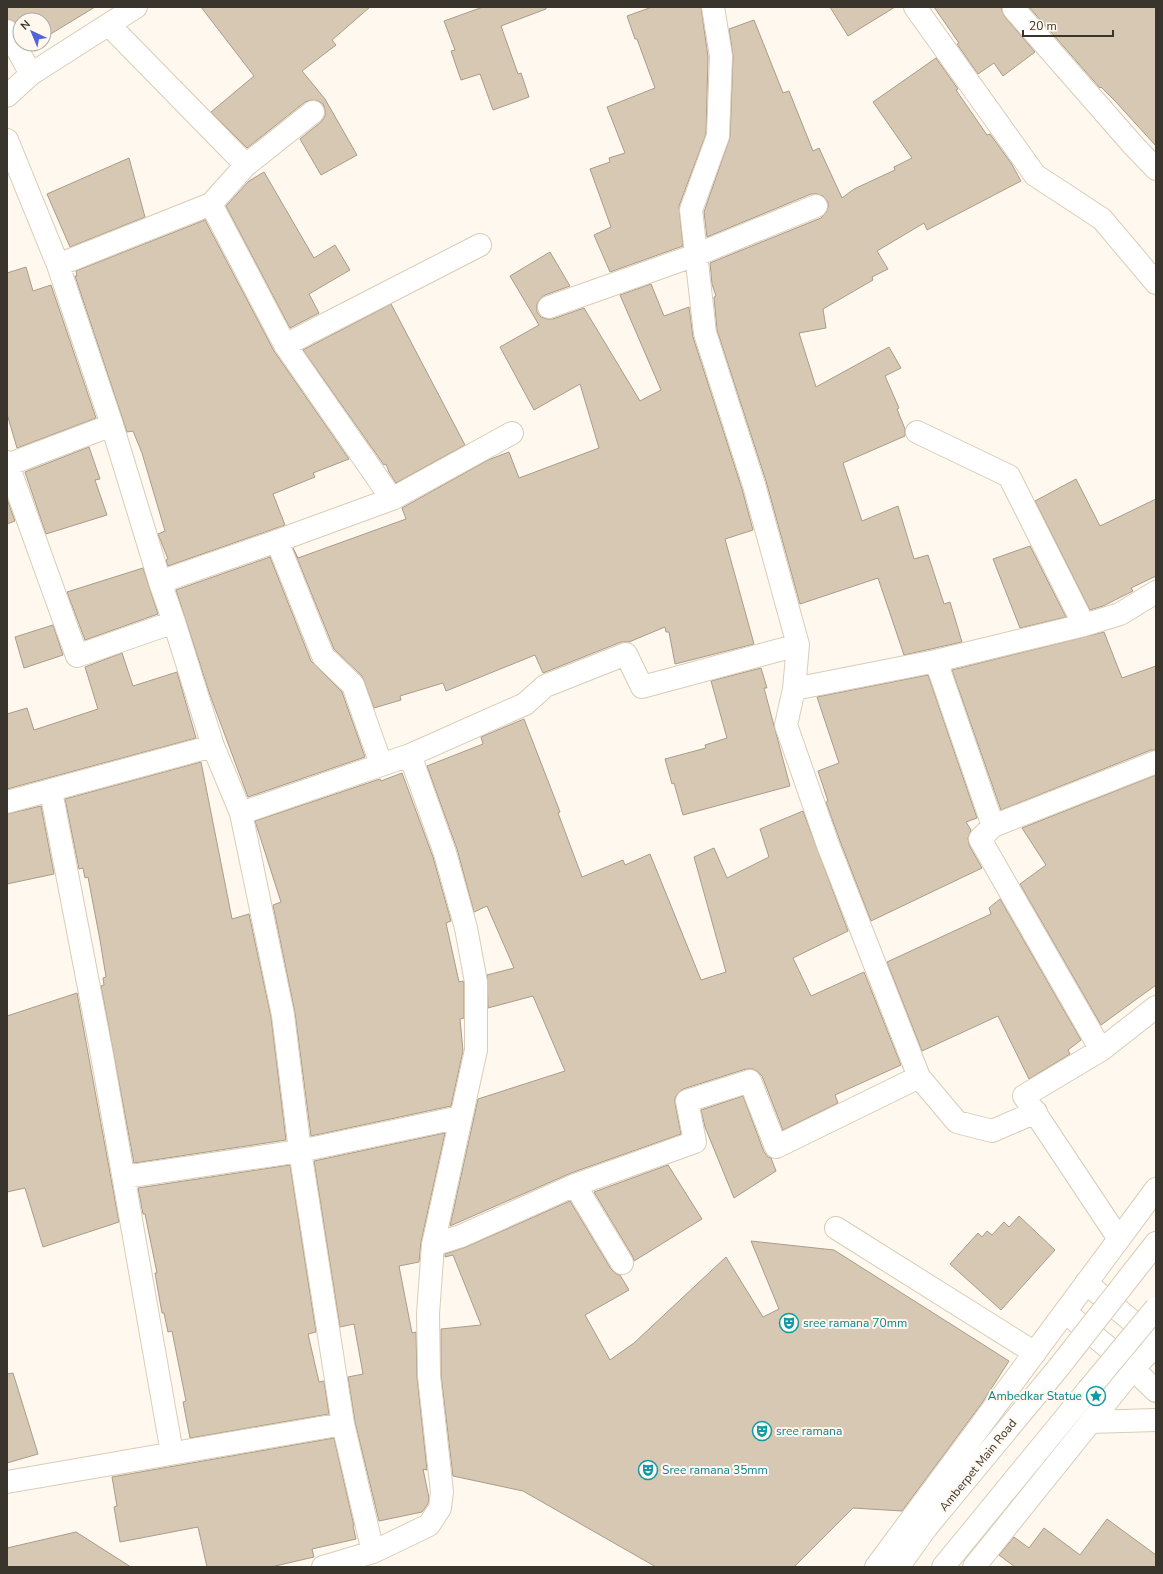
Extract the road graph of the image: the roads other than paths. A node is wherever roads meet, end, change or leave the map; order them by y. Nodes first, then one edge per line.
1 (136, 7) edge
2 (713, 7) edge
3 (915, 7) edge
4 (1015, 7) edge
5 (109, 25) junction
6 (7, 31) edge
7 (31, 74) junction
8 (7, 96) edge
9 (313, 112) dead end
10 (7, 140) edge
11 (246, 165) junction
12 (1156, 169) edge
13 (212, 204) junction
14 (816, 206) dead end
15 (480, 245) dead end
16 (696, 255) junction
17 (58, 264) junction
18 (1156, 283) edge
19 (549, 307) dead end
20 (285, 344) junction
21 (112, 425) junction
22 (917, 432) dead end
23 (512, 433) dead end
24 (7, 464) edge
25 (392, 499) junction
26 (277, 541) junction
27 (160, 582) junction
28 (1156, 592) edge
29 (174, 622) junction
30 (1084, 625) junction
31 (798, 645) junction
32 (936, 661) junction
33 (794, 689) junction
34 (213, 746) junction
35 (410, 755) junction
36 (1156, 762) edge
37 (381, 764) junction
38 (51, 791) junction
39 (7, 802) edge
40 (241, 813) junction
41 (993, 826) junction
42 (1156, 1007) edge
43 (1101, 1050) junction
44 (919, 1077) junction
45 (1036, 1112) junction
46 (461, 1117) junction
47 (300, 1150) junction
48 (124, 1178) junction
49 (575, 1185) junction
50 (1156, 1189) edge
51 (836, 1228) dead end
52 (1119, 1239) junction
53 (1156, 1243) edge
54 (434, 1245) junction
55 (622, 1262) dead end
56 (1086, 1283) junction
57 (1156, 1308) edge
58 (1065, 1312) junction
59 (1156, 1341) edge
60 (1156, 1345) edge
61 (1034, 1353) junction
62 (1133, 1369) junction
63 (1156, 1391) edge
64 (1156, 1420) edge
65 (1090, 1422) junction
66 (343, 1424) junction
67 (172, 1453) junction
68 (7, 1482) edge
69 (373, 1552) junction
70 (323, 1567) edge
71 (876, 1567) edge
72 (898, 1567) edge
73 (943, 1567) edge
74 (974, 1567) edge

1 - 5 main road
2 - 16 main road
3 - 18 main road
4 - 12 main road
5 - 7 main road
5 - 11 main road
6 - 7 main road
7 - 8 main road
9 - 11 main road
10 - 17 main road
11 - 13 main road
13 - 17 main road
13 - 20 main road
14 - 16 main road
15 - 20 main road
16 - 19 main road
16 - 31 main road
17 - 21 main road
20 - 25 main road
21 - 24 main road
21 - 27 main road
22 - 30 main road
23 - 25 main road
24 - 29 main road
25 - 26 main road
26 - 27 main road
26 - 37 main road
27 - 29 main road
28 - 30 main road
29 - 34 main road
30 - 32 main road
31 - 33 main road
31 - 35 main road
32 - 33 main road
32 - 41 main road
33 - 44 main road
34 - 38 main road
34 - 40 main road
35 - 37 main road
35 - 46 main road
36 - 41 main road
37 - 40 main road
38 - 39 main road
38 - 48 main road
40 - 47 main road
41 - 43 main road
42 - 43 main road
43 - 45 main road
44 - 45 main road
44 - 49 main road
45 - 52 main road
46 - 47 main road
46 - 54 main road
47 - 48 main road
47 - 66 main road
48 - 67 main road
49 - 54 main road
49 - 55 main road
50 - 52 main road
51 - 61 main road
52 - 56 main road
53 - 72 main road, Amberpet Main Road, bridge
54 - 69 main road
56 - 58 main road
56 - 59 main road
57 - 73 main road, bridge
58 - 61 main road
58 - 62 main road
60 - 62 main road
61 - 71 main road
62 - 63 main road
62 - 65 main road
64 - 65 main road
65 - 74 main road
66 - 67 main road
66 - 69 main road
67 - 68 main road
69 - 70 main road

